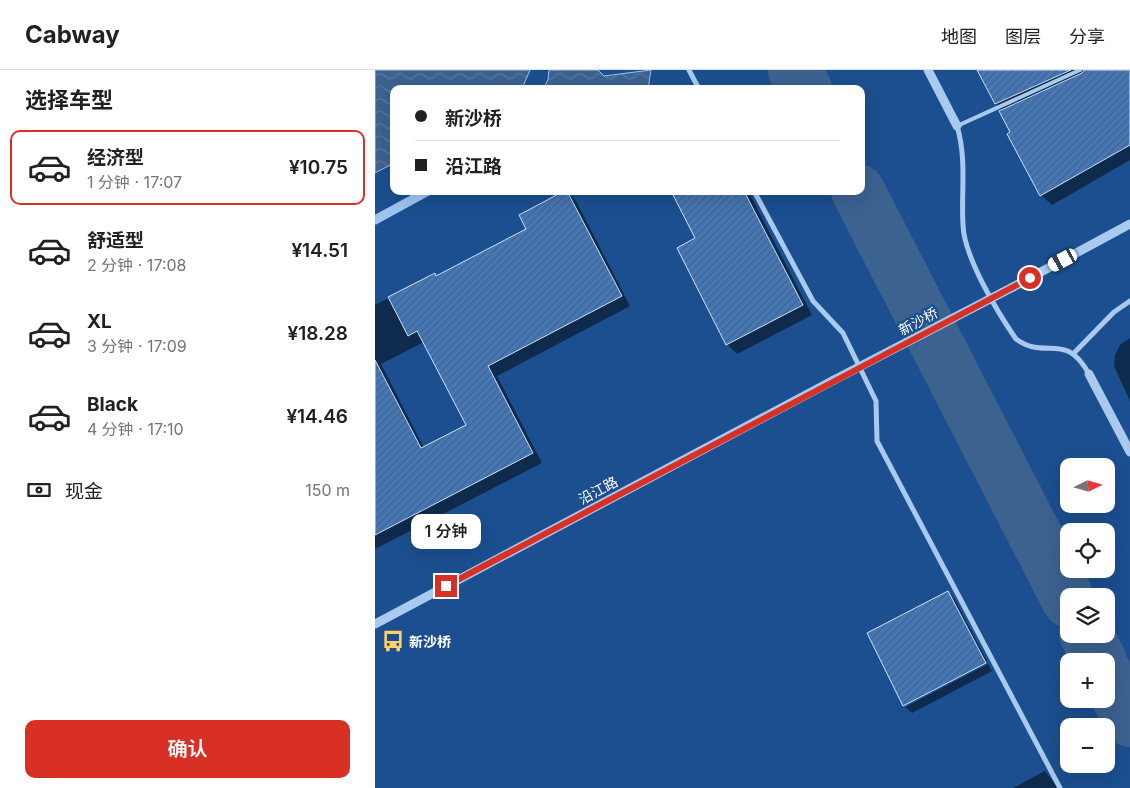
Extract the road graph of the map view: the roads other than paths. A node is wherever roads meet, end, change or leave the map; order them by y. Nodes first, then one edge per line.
1 (689, 70) edge
2 (928, 70) edge
3 (1080, 70) edge
4 (697, 85) edge
5 (957, 126) junction
6 (756, 195) edge
7 (1130, 224) edge
8 (1130, 301) edge
9 (1074, 352) junction
10 (1089, 374) joint
11 (834, 380) joint
12 (1130, 452) edge
13 (375, 624) edge
14 (1060, 788) edge

1 - 4 street
2 - 5 street
3 - 5 lane
5 - 9 street
6 - 14 street
7 - 11 street, 新沙桥, bridge
8 - 9 street
9 - 10 street
10 - 12 street
11 - 13 street, 沿江路

